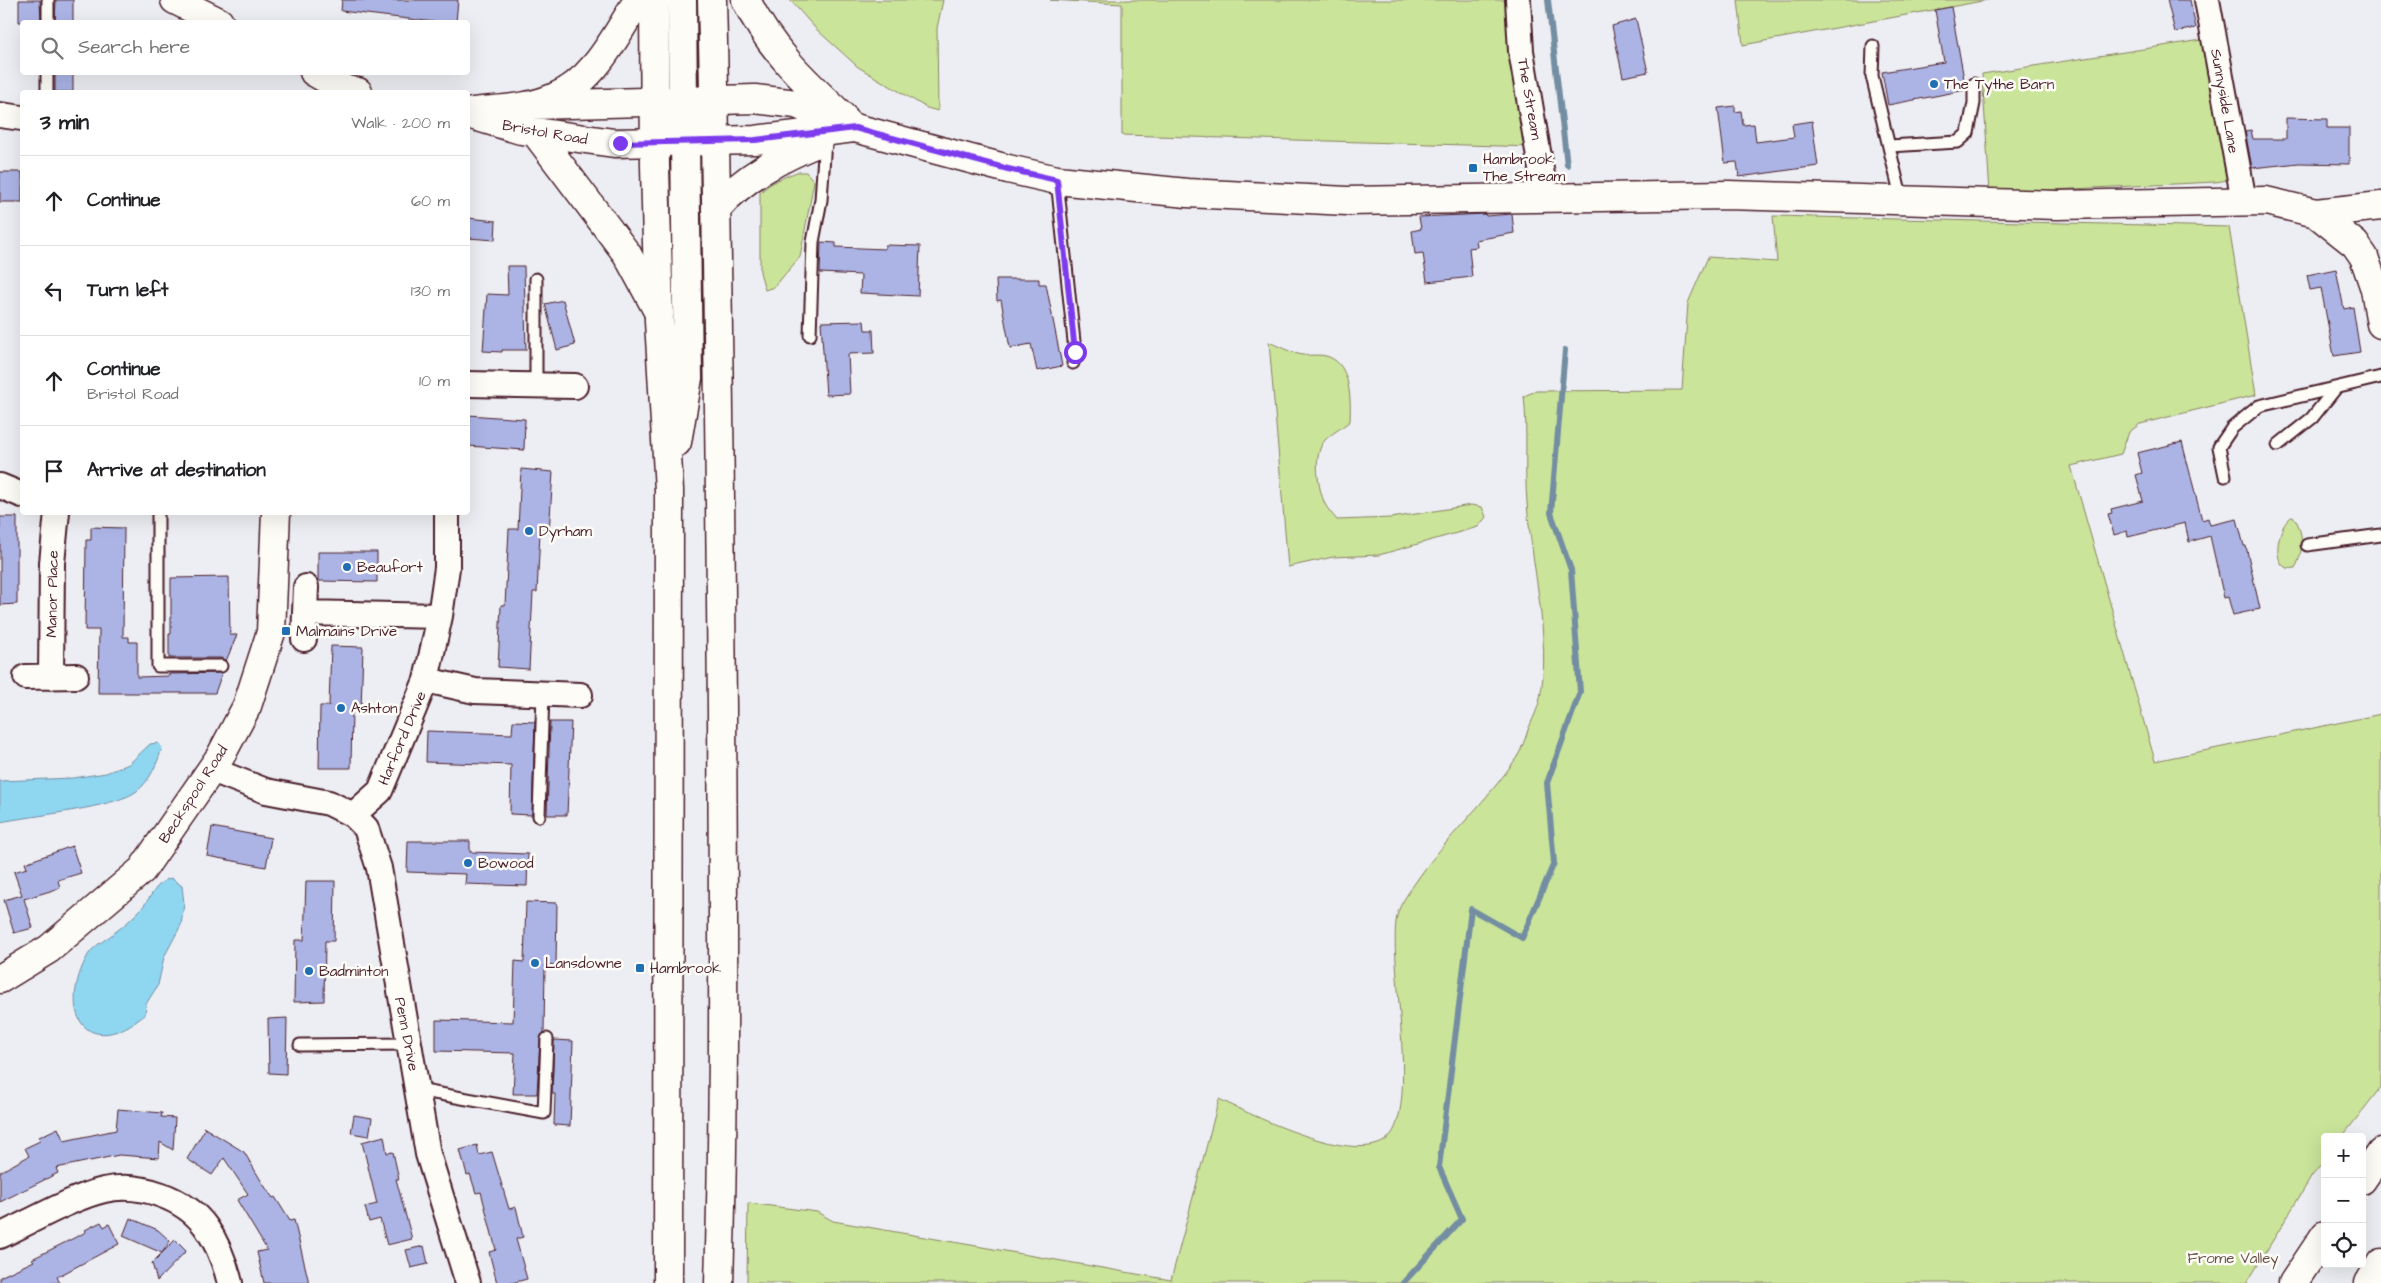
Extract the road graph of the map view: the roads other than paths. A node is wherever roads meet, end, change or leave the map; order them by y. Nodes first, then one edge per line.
1 (48, 0) edge
2 (175, 0) edge
3 (638, 0) edge
4 (654, 0) edge
5 (682, 0) edge
6 (712, 0) edge
7 (746, 0) edge
8 (1518, 0) edge
9 (2207, 0) edge
10 (48, 20) edge
11 (215, 20) edge
12 (1873, 46) dead end
13 (47, 75) edge
14 (319, 75) edge
15 (1974, 84) dead end
16 (47, 90) edge
17 (346, 90) edge
18 (714, 100) junction
19 (683, 101) junction
20 (654, 103) junction
21 (532, 105) junction
22 (470, 113) edge
23 (470, 114) edge
24 (0, 115) edge
25 (20, 118) edge
26 (855, 128) junction
27 (535, 132) junction
28 (715, 140) junction
29 (825, 140) junction
30 (685, 141) junction
31 (654, 143) junction
32 (1889, 146) junction
33 (1057, 180) junction
34 (1546, 198) junction
35 (1902, 200) junction
36 (2244, 201) junction
37 (2381, 206) edge
38 (716, 209) junction
39 (2316, 213) junction
40 (2372, 249) edge
41 (536, 279) dead end
42 (659, 313) junction
43 (2381, 322) edge
44 (810, 335) dead end
45 (1073, 364) dead end
46 (2381, 377) edge
47 (470, 384) edge
48 (536, 385) junction
49 (575, 386) dead end
50 (2335, 389) junction
51 (2278, 445) dead end
52 (2225, 476) dead end
53 (0, 486) edge
54 (669, 490) junction
55 (20, 494) edge
56 (57, 515) edge
57 (158, 515) edge
58 (276, 515) edge
59 (447, 515) edge
60 (2381, 535) edge
61 (2307, 545) dead end
62 (306, 586) dead end
63 (305, 613) junction
64 (440, 616) junction
65 (304, 639) dead end
66 (221, 666) dead end
67 (76, 676) dead end
68 (26, 677) dead end
69 (51, 677) junction
70 (426, 680) junction
71 (543, 694) junction
72 (580, 695) dead end
73 (212, 770) junction
74 (353, 814) junction
75 (539, 816) dead end
76 (0, 979) edge
77 (547, 1039) dead end
78 (408, 1044) junction
79 (300, 1045) dead end
80 (418, 1090) junction
81 (2381, 1152) edge
82 (2363, 1178) edge
83 (0, 1236) edge
84 (2321, 1241) edge
85 (2381, 1263) edge
86 (230, 1283) edge
87 (468, 1283) edge
88 (668, 1283) edge
89 (719, 1283) edge
90 (2293, 1283) edge
91 (2369, 1283) edge

1 - 10 lane
2 - 11 main road
3 - 21 main road
4 - 20 main road
5 - 19 main road
6 - 18 main road
7 - 26 main road
8 - 34 street, The Stream
9 - 36 street, Sunnyside Lane
12 - 32 lane
13 - 16 lane
14 - 17 main road
15 - 32 lane
18 - 19 main road
18 - 26 main road
18 - 28 main road
18 - 30 main road
19 - 20 main road
19 - 31 main road
20 - 21 main road
20 - 31 main road
21 - 22 main road, Bristol Road
23 - 27 main road, Bristol Road
24 - 25 street
26 - 28 main road, Bristol Road
26 - 29 main road
26 - 33 main road
27 - 31 main road, Bristol Road
27 - 42 main road
28 - 30 main road, Bristol Road
28 - 38 main road
29 - 38 main road
29 - 44 lane
30 - 31 main road, Bristol Road
30 - 54 main road
31 - 42 main road
32 - 35 lane
33 - 34 main road
33 - 45 lane
34 - 35 main road
35 - 36 main road
36 - 39 main road
37 - 39 main road
38 - 89 main road
39 - 40 main road
40 - 43 main road
41 - 48 lane
42 - 54 main road
46 - 50 lane
47 - 48 street
48 - 49 street
50 - 51 lane
50 - 52 lane
53 - 55 street
54 - 88 main road
56 - 69 street, Manor Place
57 - 66 lane
58 - 73 main road, Beckspool Road
59 - 64 street, Harford Drive
60 - 61 lane
62 - 63 street
63 - 64 street
63 - 65 street
64 - 70 street, Harford Drive
67 - 69 street
68 - 69 street
70 - 71 street, Harford Drive
70 - 74 street, Harford Drive
71 - 72 street, Harford Drive
71 - 75 lane
73 - 74 street, Penn Drive
73 - 76 main road, Beckspool Road
74 - 78 street, Penn Drive
77 - 80 lane
78 - 79 lane
78 - 80 street, Penn Drive
80 - 87 street, Penn Drive
81 - 82 main road
83 - 86 street
84 - 90 main road
85 - 91 main road

